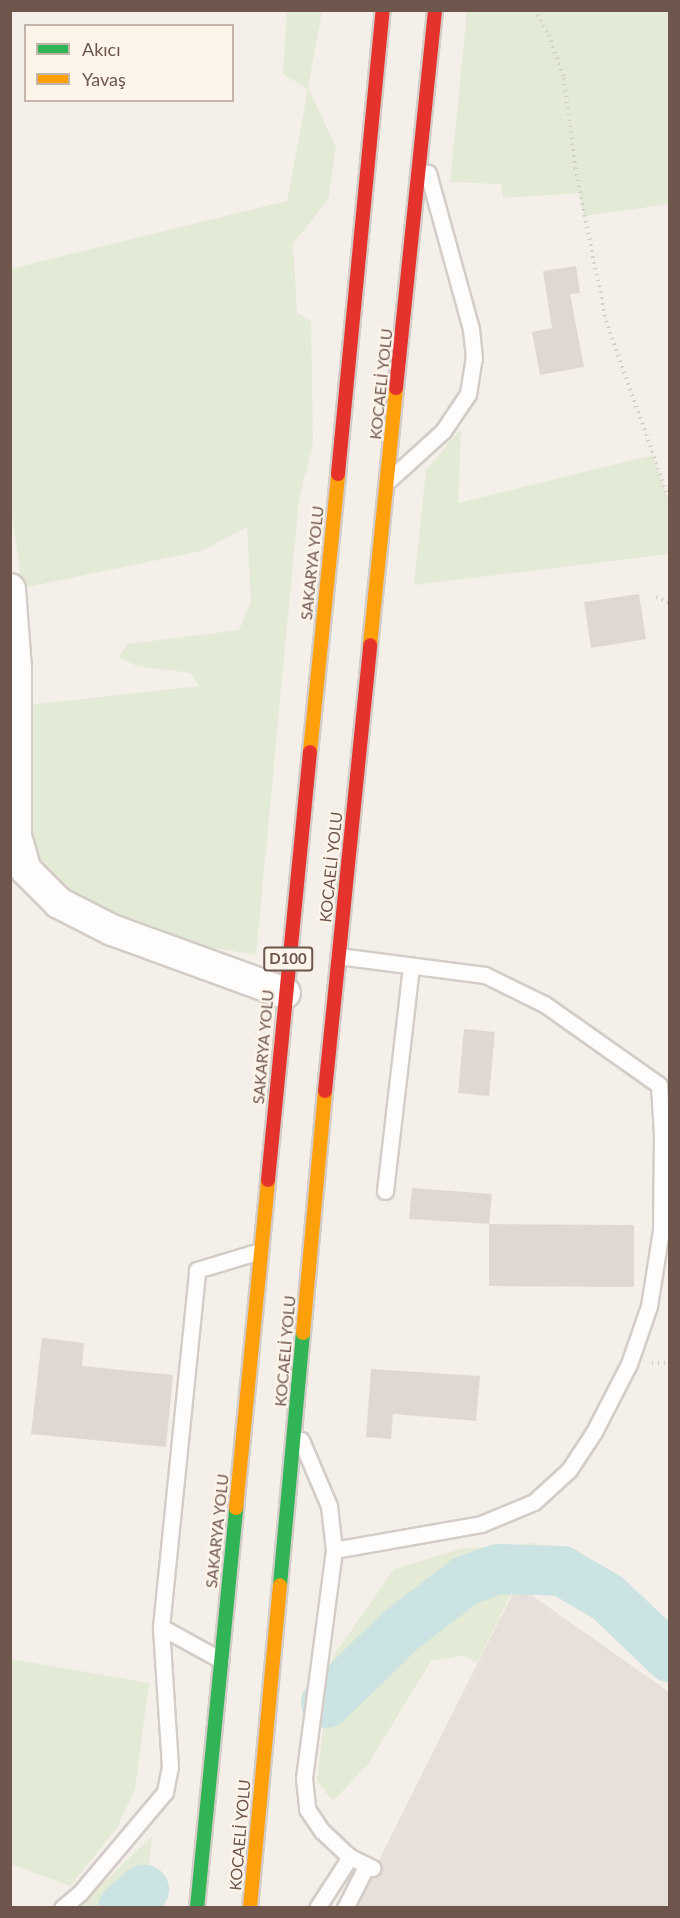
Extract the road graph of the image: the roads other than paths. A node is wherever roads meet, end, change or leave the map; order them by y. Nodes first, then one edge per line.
1 (383, 10) edge
2 (435, 10) edge
3 (421, 147) junction
4 (387, 482) junction
5 (10, 589) edge
6 (338, 956) junction
7 (411, 966) junction
8 (285, 993) junction
9 (386, 1191) dead end
10 (260, 1251) junction
11 (294, 1423) junction
12 (334, 1550) junction
13 (161, 1627) junction
14 (221, 1660) junction
15 (350, 1857) junction
16 (62, 1908) edge
17 (197, 1908) edge
18 (250, 1908) edge
19 (317, 1908) edge
20 (345, 1908) edge

1 - 8 highway, SAKARYA YOLU / D100
2 - 3 highway, KOCAELİ YOLU / D100
3 - 4 highway, KOCAELİ YOLU / D100
3 - 4 lane
4 - 6 highway, KOCAELİ YOLU / D100
5 - 8 street
6 - 7 lane
6 - 11 highway, KOCAELİ YOLU / D100
7 - 9 lane
7 - 12 lane
8 - 10 highway, SAKARYA YOLU / D100
10 - 13 lane
10 - 14 highway, SAKARYA YOLU / D100
11 - 12 lane
11 - 18 highway, KOCAELİ YOLU / D100
12 - 15 lane
13 - 14 lane
13 - 16 lane
14 - 17 highway, SAKARYA YOLU / D100
15 - 19 lane
15 - 20 lane

